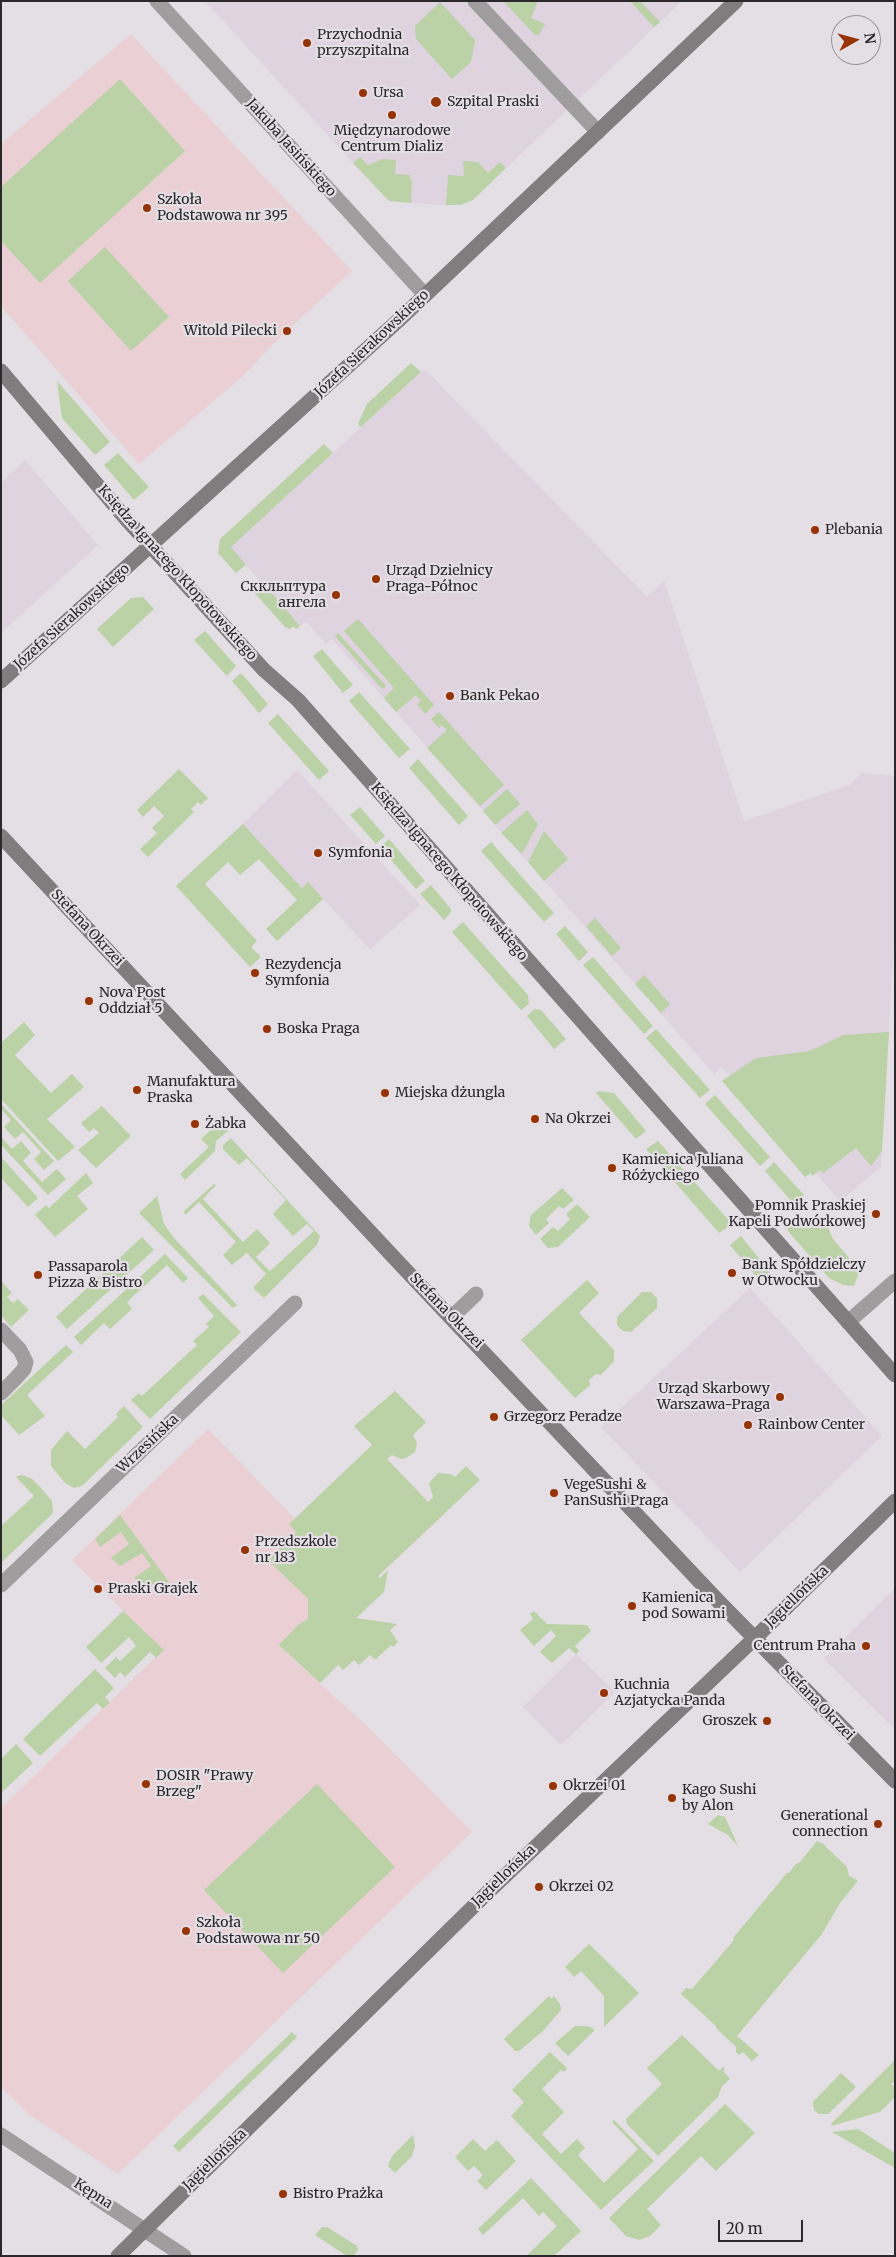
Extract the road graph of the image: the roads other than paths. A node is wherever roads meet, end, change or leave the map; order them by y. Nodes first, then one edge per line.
1 (157, 1) edge
2 (476, 1) edge
3 (736, 1) edge
4 (598, 132) junction
5 (425, 295) junction
6 (1, 371) edge
7 (151, 545) junction
8 (1, 681) edge
9 (1, 836) edge
10 (895, 1281) edge
11 (476, 1294) dead end
12 (295, 1303) dead end
13 (452, 1317) junction
14 (848, 1322) junction
15 (1, 1330) edge
16 (895, 1375) edge
17 (1, 1392) edge
18 (895, 1501) edge
19 (1, 1585) edge
20 (755, 1638) junction
21 (895, 1781) edge
22 (1, 2135) edge
23 (146, 2228) junction
24 (118, 2256) edge
25 (184, 2256) edge

1 - 5 street, Jakuba Jasińskiego
2 - 4 street
3 - 4 street, Józefa Sierakowskiego
4 - 5 street, Józefa Sierakowskiego
5 - 7 street, Józefa Sierakowskiego
6 - 7 street, Księdza Ignacego Kłopotowskiego
7 - 8 street, Józefa Sierakowskiego
7 - 14 street, Księdza Ignacego Kłopotowskiego
9 - 13 street, Stefana Okrzei
10 - 14 street
11 - 13 street
12 - 19 street, Wrzesińska
13 - 20 street, Stefana Okrzei
14 - 16 street, Księdza Ignacego Kłopotowskiego
15 - 17 street
18 - 20 street, Jagiellońska
20 - 21 street, Stefana Okrzei
20 - 23 street, Jagiellońska
22 - 23 street, Kępna
23 - 24 street, Jagiellońska
23 - 25 street, Kępna

